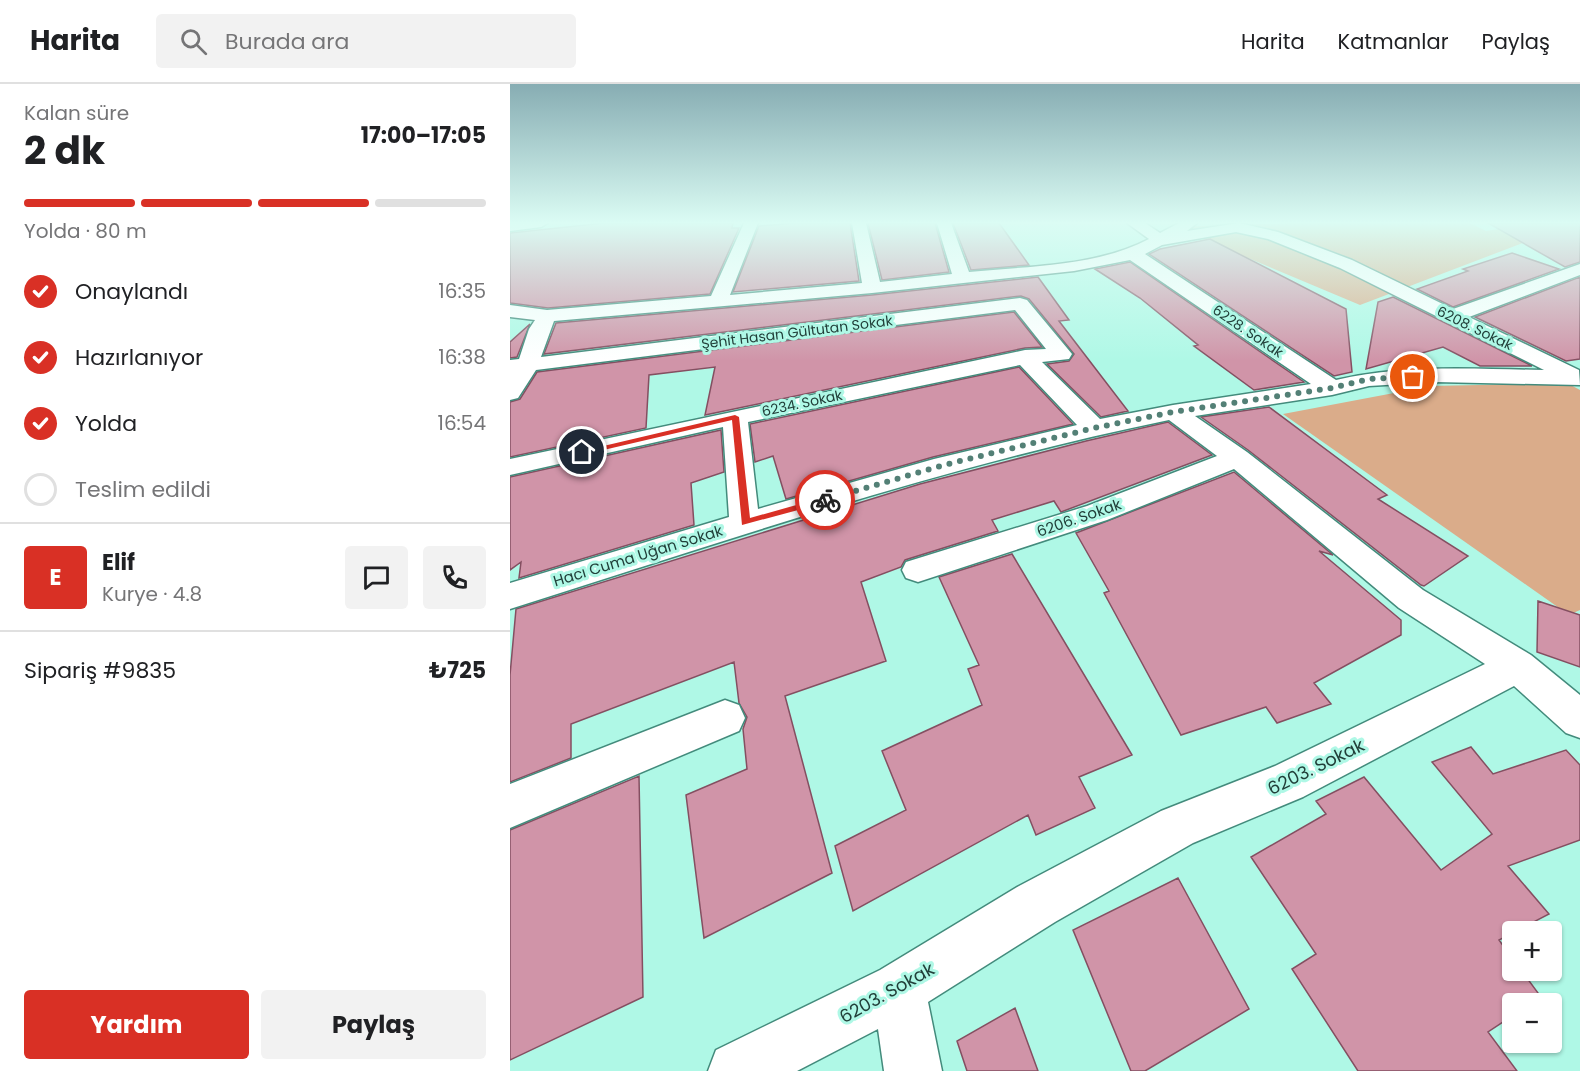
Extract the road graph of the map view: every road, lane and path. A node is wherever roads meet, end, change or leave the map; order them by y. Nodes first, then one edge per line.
1 (732, 269) edge
2 (868, 269) edge
3 (959, 269) edge
4 (1045, 269) edge
5 (1155, 269) edge
6 (1357, 269) edge
7 (1577, 269) edge
8 (962, 278) junction
9 (872, 288) junction
10 (718, 302) junction
11 (510, 311) edge
12 (547, 316) junction
13 (1453, 316) junction
14 (1060, 354) joint
15 (1025, 357) junction
16 (519, 366) edge
17 (1579, 379) edge
18 (1332, 388) junction
19 (510, 393) edge
20 (1173, 412) junction
21 (735, 417) junction
22 (1094, 428) junction
23 (1237, 458) junction
24 (510, 467) edge
25 (746, 523) junction
26 (918, 570) dead end
27 (510, 596) edge
28 (1518, 666) junction
29 (725, 718) dead end
30 (1580, 720) edge
31 (510, 806) edge
32 (899, 989) junction
33 (737, 1071) edge
34 (913, 1071) edge

1 - 10 street
2 - 9 street
3 - 8 street
4 - 8 street
5 - 18 street, 6228. Sokak
6 - 13 street, 6208. Sokak
7 - 13 street
8 - 9 street
9 - 10 street
10 - 12 street
11 - 12 street
12 - 16 street
13 - 17 street, 6208. Sokak
14 - 15 street, 6234. Sokak
14 - 16 street, Şehit Hasan Gültutan Sokak
15 - 21 street, 6234. Sokak
15 - 22 street
16 - 19 street
17 - 18 street, Hacı Cuma Uğan Sokak
18 - 20 street, Hacı Cuma Uğan Sokak
20 - 22 street, Hacı Cuma Uğan Sokak
20 - 23 street
21 - 24 street, 6234. Sokak
21 - 25 street
22 - 25 street, Hacı Cuma Uğan Sokak
23 - 26 street, 6206. Sokak
23 - 28 street
25 - 27 street, Hacı Cuma Uğan Sokak
28 - 30 street
28 - 32 street, 6203. Sokak
29 - 31 street
32 - 33 street, 6203. Sokak
32 - 34 street

